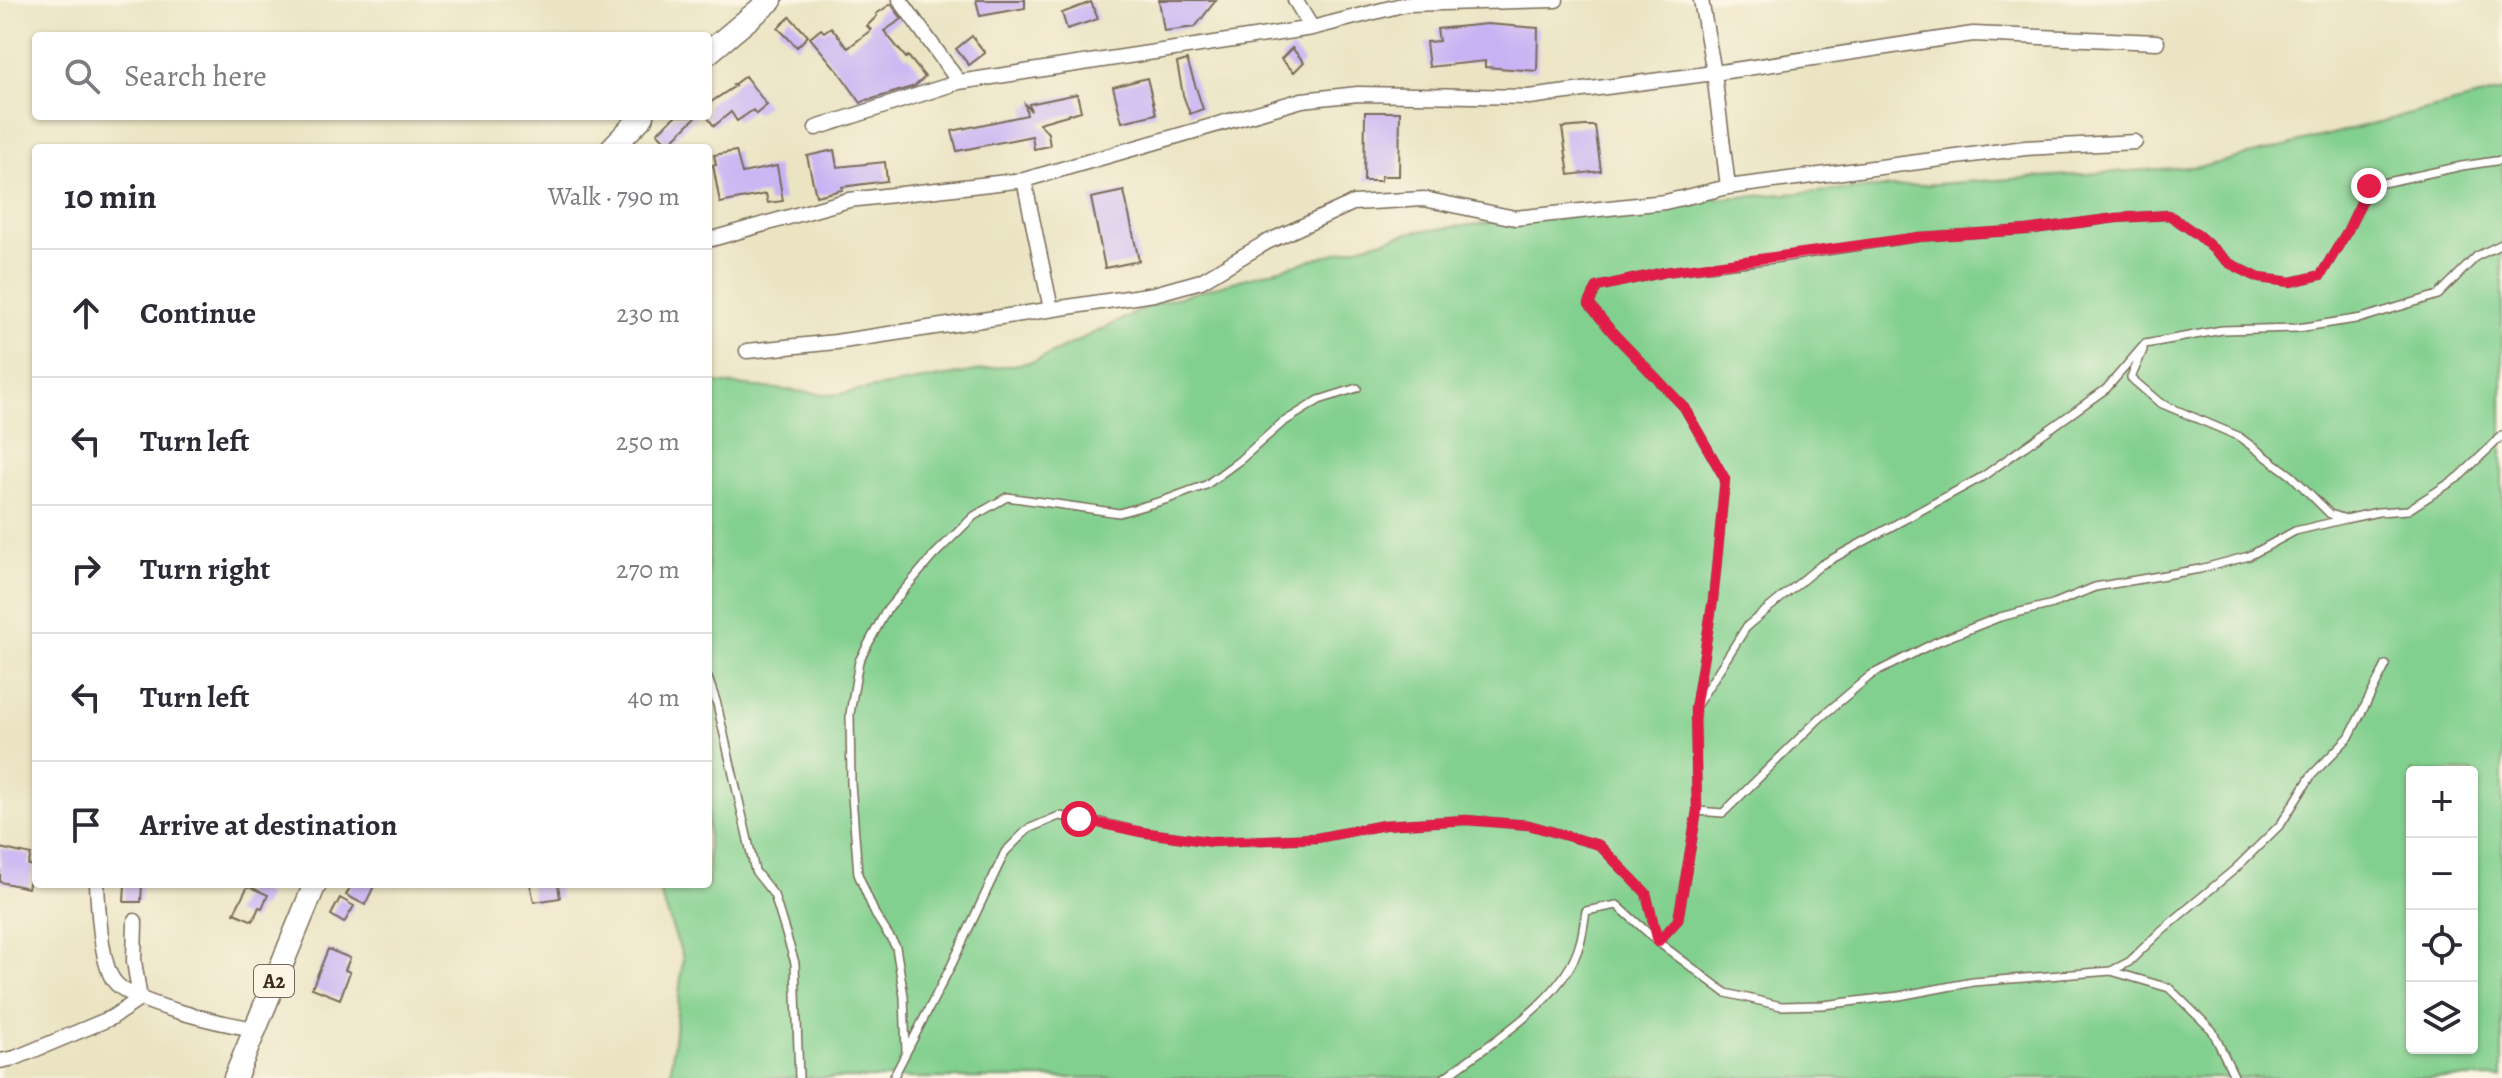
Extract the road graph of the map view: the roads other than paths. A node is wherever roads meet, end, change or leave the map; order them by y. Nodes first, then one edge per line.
1 (771, 0) edge
2 (900, 0) edge
3 (1295, 0) edge
4 (1556, 0) edge
5 (1701, 0) edge
6 (1312, 28) junction
7 (2157, 42) dead end
8 (712, 50) edge
9 (1714, 73) junction
10 (959, 82) junction
11 (639, 120) edge
12 (816, 128) dead end
13 (2135, 142) dead end
14 (616, 144) edge
15 (2502, 160) edge
16 (1024, 180) junction
17 (1728, 187) junction
18 (712, 239) edge
19 (2502, 244) edge
20 (1051, 309) junction
21 (2145, 344) junction
22 (747, 351) dead end
23 (1357, 388) dead end
24 (2502, 436) edge
25 (2346, 519) junction
26 (2386, 665) dead end
27 (712, 690) edge
28 (1695, 709) junction
29 (1697, 811) junction
30 (97, 888) edge
31 (313, 888) edge
32 (135, 921) dead end
33 (1658, 942) junction
34 (2111, 971) junction
35 (140, 999) junction
36 (254, 1029) junction
37 (906, 1052) junction
38 (0, 1061) edge
39 (235, 1078) edge
40 (799, 1078) edge
41 (893, 1078) edge
42 (1444, 1078) edge
43 (2235, 1078) edge

1 - 8 main road
2 - 10 street
3 - 6 street
4 - 6 street
5 - 9 street
6 - 10 street
7 - 9 street
9 - 16 street
9 - 17 street
10 - 12 street
11 - 14 main road
13 - 17 street
15 - 28 lane
16 - 18 street
16 - 20 street
17 - 20 street
19 - 21 lane
20 - 22 street
21 - 25 lane
21 - 28 lane
23 - 37 lane
24 - 25 lane
25 - 29 lane
26 - 34 lane
27 - 40 lane
28 - 29 lane
29 - 33 lane
30 - 35 street
31 - 36 main road, A2
32 - 35 street
33 - 34 lane
33 - 37 lane
33 - 42 lane
34 - 43 lane
35 - 36 street
35 - 38 street
36 - 39 main road, A2
37 - 41 lane

